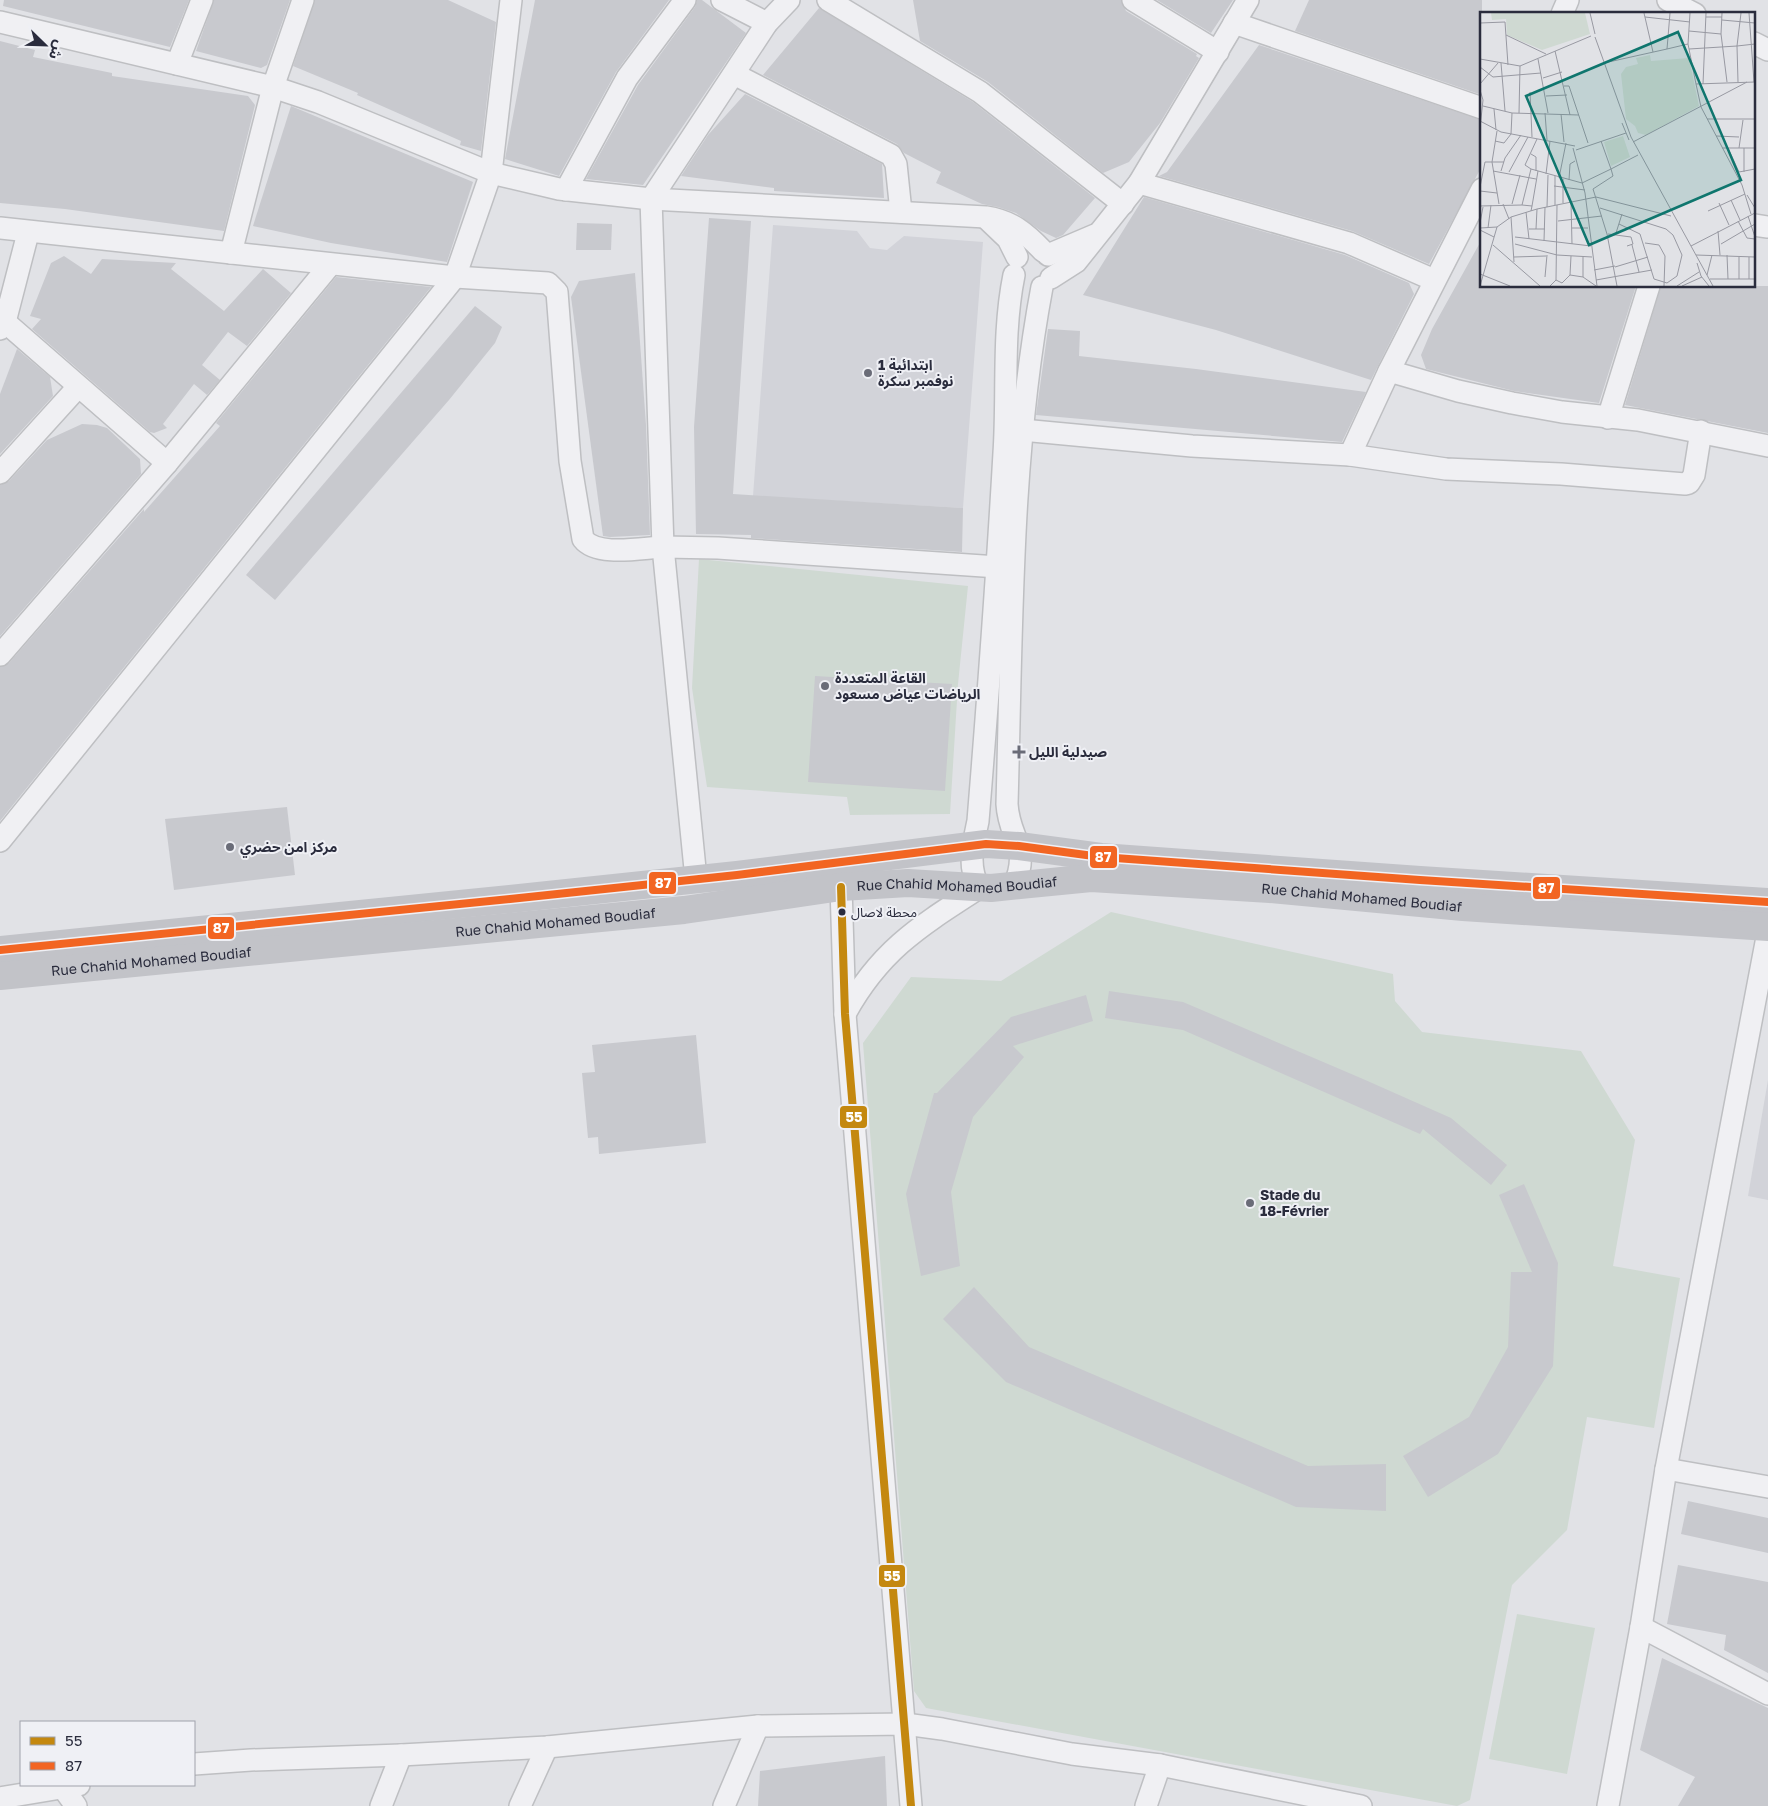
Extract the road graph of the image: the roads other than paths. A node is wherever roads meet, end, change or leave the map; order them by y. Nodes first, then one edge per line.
1 (202, 0) edge
2 (303, 0) edge
3 (685, 0) edge
4 (722, 0) edge
5 (789, 0) edge
6 (828, 0) edge
7 (1133, 0) edge
8 (1248, 0) edge
9 (1568, 0) edge
10 (1668, 0) edge
11 (504, 2) edge
12 (1563, 12) edge
13 (1692, 12) edge
14 (0, 22) edge
15 (767, 23) junction
16 (1234, 23) junction
17 (1756, 44) edge
18 (1768, 50) edge
19 (1218, 52) junction
20 (178, 64) junction
21 (734, 74) junction
22 (273, 87) junction
23 (1480, 107) edge
24 (491, 173) junction
25 (1139, 183) junction
26 (566, 190) junction
27 (1480, 192) edge
28 (651, 199) junction
29 (1123, 204) junction
30 (901, 212) junction
31 (986, 217) junction
32 (0, 228) edge
33 (28, 233) junction
34 (1096, 235) junction
35 (1045, 253) junction
36 (231, 254) junction
37 (330, 265) junction
38 (1015, 266) junction
39 (455, 278) junction
40 (1434, 280) junction
41 (1046, 282) junction
42 (1648, 288) edge
43 (3, 326) edge
44 (1389, 371) junction
45 (78, 387) junction
46 (1608, 418) junction
47 (1022, 430) junction
48 (1701, 431) junction
49 (1768, 446) edge
50 (1350, 455) junction
51 (167, 463) junction
52 (0, 473) edge
53 (663, 547) junction
54 (998, 568) junction
55 (0, 655) edge
56 (0, 841) edge
57 (972, 845) junction
58 (1020, 846) junction
59 (696, 879) junction
60 (1014, 886) junction
61 (840, 887) junction
62 (979, 888) junction
63 (1768, 902) edge
64 (1768, 927) edge
65 (1768, 932) edge
66 (0, 950) edge
67 (0, 976) edge
68 (845, 1014) junction
69 (1666, 1469) junction
70 (1768, 1487) edge
71 (1641, 1628) junction
72 (1768, 1694) edge
73 (905, 1724) junction
74 (758, 1726) junction
75 (547, 1746) junction
76 (401, 1755) junction
77 (195, 1764) edge
78 (1160, 1766) junction
79 (71, 1786) edge
80 (0, 1798) edge
81 (76, 1806) edge
82 (381, 1806) edge
83 (520, 1806) edge
84 (724, 1806) edge
85 (910, 1806) edge
86 (1146, 1806) edge
87 (1361, 1806) edge
88 (1608, 1806) edge

1 - 20 street
2 - 22 street
3 - 26 street
4 - 15 street
5 - 15 street
6 - 29 street
7 - 19 street
8 - 16 street
9 - 12 street
10 - 13 street
11 - 24 street
14 - 20 street
15 - 21 street
16 - 19 street
16 - 23 street
17 - 18 street
19 - 25 street
20 - 22 street
21 - 28 street
21 - 30 street
22 - 24 street
22 - 36 street
24 - 26 street
24 - 39 street
25 - 29 street
25 - 40 street
26 - 28 street
27 - 40 street
28 - 30 street
28 - 53 street
29 - 34 street
30 - 31 street
31 - 35 street
31 - 38 street
32 - 33 street
33 - 36 street
33 - 43 street
34 - 35 street
34 - 41 street
35 - 38 street
35 - 41 street
36 - 37 street
37 - 39 street
37 - 51 street
38 - 41 street
38 - 54 street
39 - 53 street
39 - 56 street
40 - 44 street
41 - 47 street
42 - 46 street
43 - 45 street
44 - 46 street
44 - 50 street
45 - 51 street
45 - 52 street
46 - 48 street
47 - 50 street
47 - 58 street
48 - 49 street
48 - 50 street
51 - 55 street
53 - 54 street
53 - 59 street
54 - 57 street
57 - 58 main road, Rue Chahid Mohamed Boudiaf
57 - 59 main road, Rue Chahid Mohamed Boudiaf
57 - 62 street
58 - 60 street
58 - 63 main road, Rue Chahid Mohamed Boudiaf
59 - 66 main road, Rue Chahid Mohamed Boudiaf
60 - 62 main road, Rue Chahid Mohamed Boudiaf
60 - 64 main road, Rue Chahid Mohamed Boudiaf
61 - 62 main road, Rue Chahid Mohamed Boudiaf
61 - 67 main road, Rue Chahid Mohamed Boudiaf
61 - 68 street
62 - 68 street
65 - 69 street
68 - 73 street
69 - 70 street
69 - 71 street
71 - 72 street
71 - 88 street
73 - 74 street
73 - 78 street
73 - 85 street
74 - 75 street
74 - 84 street
75 - 76 street
75 - 83 street
76 - 77 street
76 - 82 street
78 - 86 street
78 - 87 street
79 - 80 street
79 - 81 street

